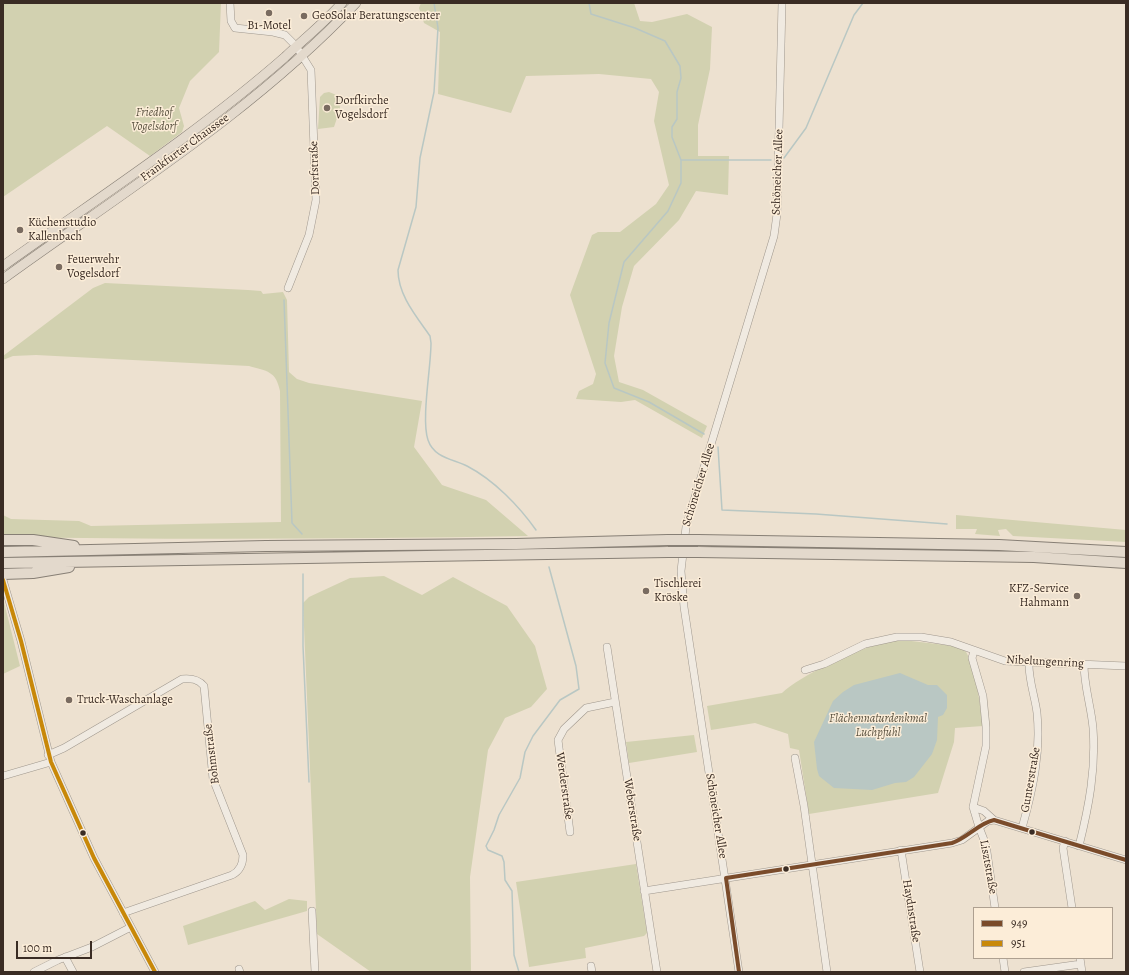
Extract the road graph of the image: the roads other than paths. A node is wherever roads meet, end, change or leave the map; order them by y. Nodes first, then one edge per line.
1 (230, 3) edge
2 (342, 3) edge
3 (356, 3) edge
4 (782, 3) edge
5 (296, 46) junction
6 (302, 54) junction
7 (3, 266) edge
8 (3, 279) edge
9 (288, 288) dead end
10 (3, 540) edge
11 (102, 551) junction
12 (3, 552) edge
13 (1126, 552) edge
14 (103, 561) junction
15 (3, 563) edge
16 (1126, 563) edge
17 (3, 574) edge
18 (3, 580) edge
19 (608, 648) dead end
20 (974, 652) junction
21 (1029, 661) junction
22 (1084, 664) junction
23 (1126, 666) edge
24 (805, 670) dead end
25 (616, 702) junction
26 (795, 758) dead end
27 (50, 759) junction
28 (3, 776) edge
29 (973, 807) junction
30 (994, 820) junction
31 (979, 828) junction
32 (1022, 828) junction
33 (570, 832) dead end
34 (1065, 842) junction
35 (1079, 846) junction
36 (901, 850) junction
37 (1126, 860) edge
38 (812, 864) junction
39 (726, 878) junction
40 (644, 891) junction
41 (995, 907) edge
42 (1072, 907) edge
43 (312, 911) dead end
44 (123, 913) junction
45 (131, 927) junction
46 (65, 957) junction
47 (1003, 959) edge
48 (1080, 961) edge
49 (34, 972) edge
50 (73, 972) edge
51 (155, 972) edge
52 (315, 972) edge
53 (657, 972) edge
54 (739, 972) edge
55 (827, 972) edge
56 (920, 972) edge
57 (1005, 972) edge
58 (1024, 972) edge
59 (1082, 972) edge

1 - 5 street
2 - 5 main road, Frankfurter Chaussee
3 - 6 main road, Frankfurter Chaussee
4 - 39 street, Schöneicher Allee
5 - 6 street, Dorfstraße
5 - 7 main road, Frankfurter Chaussee
6 - 8 main road, Frankfurter Chaussee
6 - 9 street, Dorfstraße
10 - 11 highway
11 - 12 highway
11 - 13 highway, bridge
14 - 15 highway
14 - 16 highway, bridge
14 - 17 highway
18 - 27 street
19 - 25 street, Weberstraße
20 - 21 street, Nibelungenring
20 - 24 street, Nibelungenring
20 - 29 street
21 - 22 street, Nibelungenring
21 - 32 street, Gunterstraße
22 - 23 street, Nibelungenring
22 - 35 street
25 - 33 street, Werderstraße
25 - 40 street, Weberstraße
26 - 38 street
27 - 28 street, Bohmstraße
27 - 44 street
27 - 44 street, Bohmstraße
29 - 30 street
29 - 31 street, Lisztstraße
30 - 31 street
30 - 32 street
31 - 36 street
31 - 41 street, Lisztstraße
32 - 34 street
34 - 35 street
34 - 42 street
35 - 37 street
36 - 38 street
36 - 56 street, Haydnstraße
38 - 39 street
38 - 55 street
39 - 40 street
39 - 54 street, Schöneicher Allee
40 - 53 street, Weberstraße
43 - 52 street
44 - 45 street
45 - 46 street
45 - 51 street
46 - 49 street
46 - 50 street
47 - 57 street
48 - 58 street
48 - 59 street

